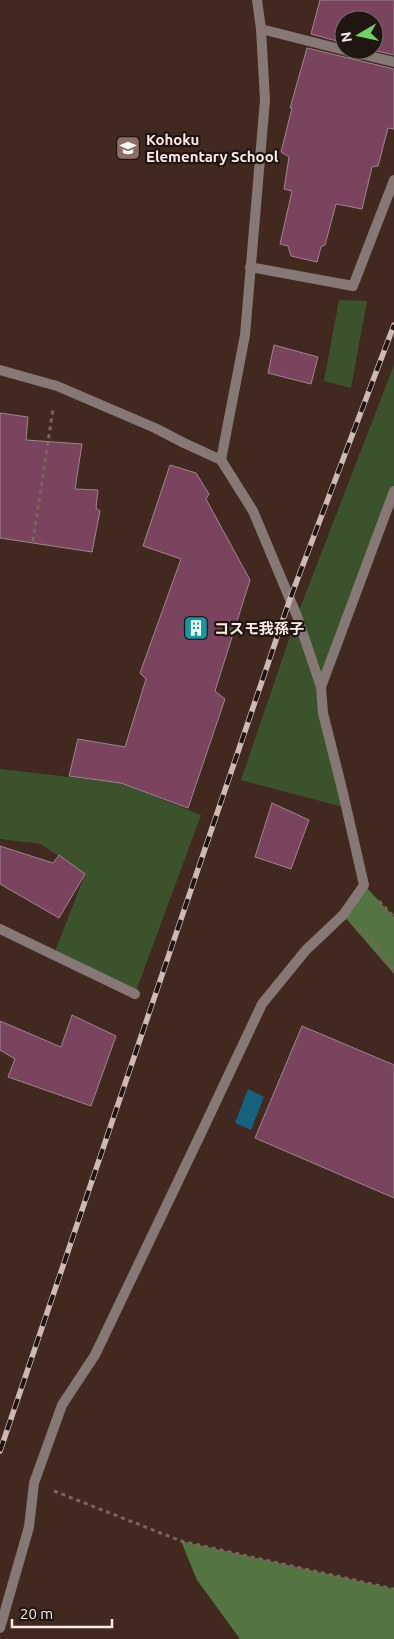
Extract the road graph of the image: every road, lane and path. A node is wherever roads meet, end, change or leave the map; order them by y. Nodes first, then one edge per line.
1 (257, 0) edge
2 (260, 29) junction
3 (334, 48) edge
4 (394, 180) edge
5 (250, 267) junction
6 (0, 370) edge
7 (57, 386) junction
8 (221, 460) junction
9 (394, 491) edge
10 (33, 541) dead end
11 (321, 687) junction
12 (343, 915) junction
13 (0, 928) edge
14 (394, 970) edge
15 (135, 994) dead end
16 (34, 1483) junction
17 (394, 1589) edge
18 (0, 1628) edge

1 - 2 street
2 - 3 street
2 - 5 street
4 - 5 street
5 - 8 street
6 - 7 street
7 - 8 street
7 - 10 path
8 - 11 street
9 - 11 street
11 - 12 street
12 - 14 path
12 - 16 street
13 - 15 street
16 - 17 path
16 - 18 street

